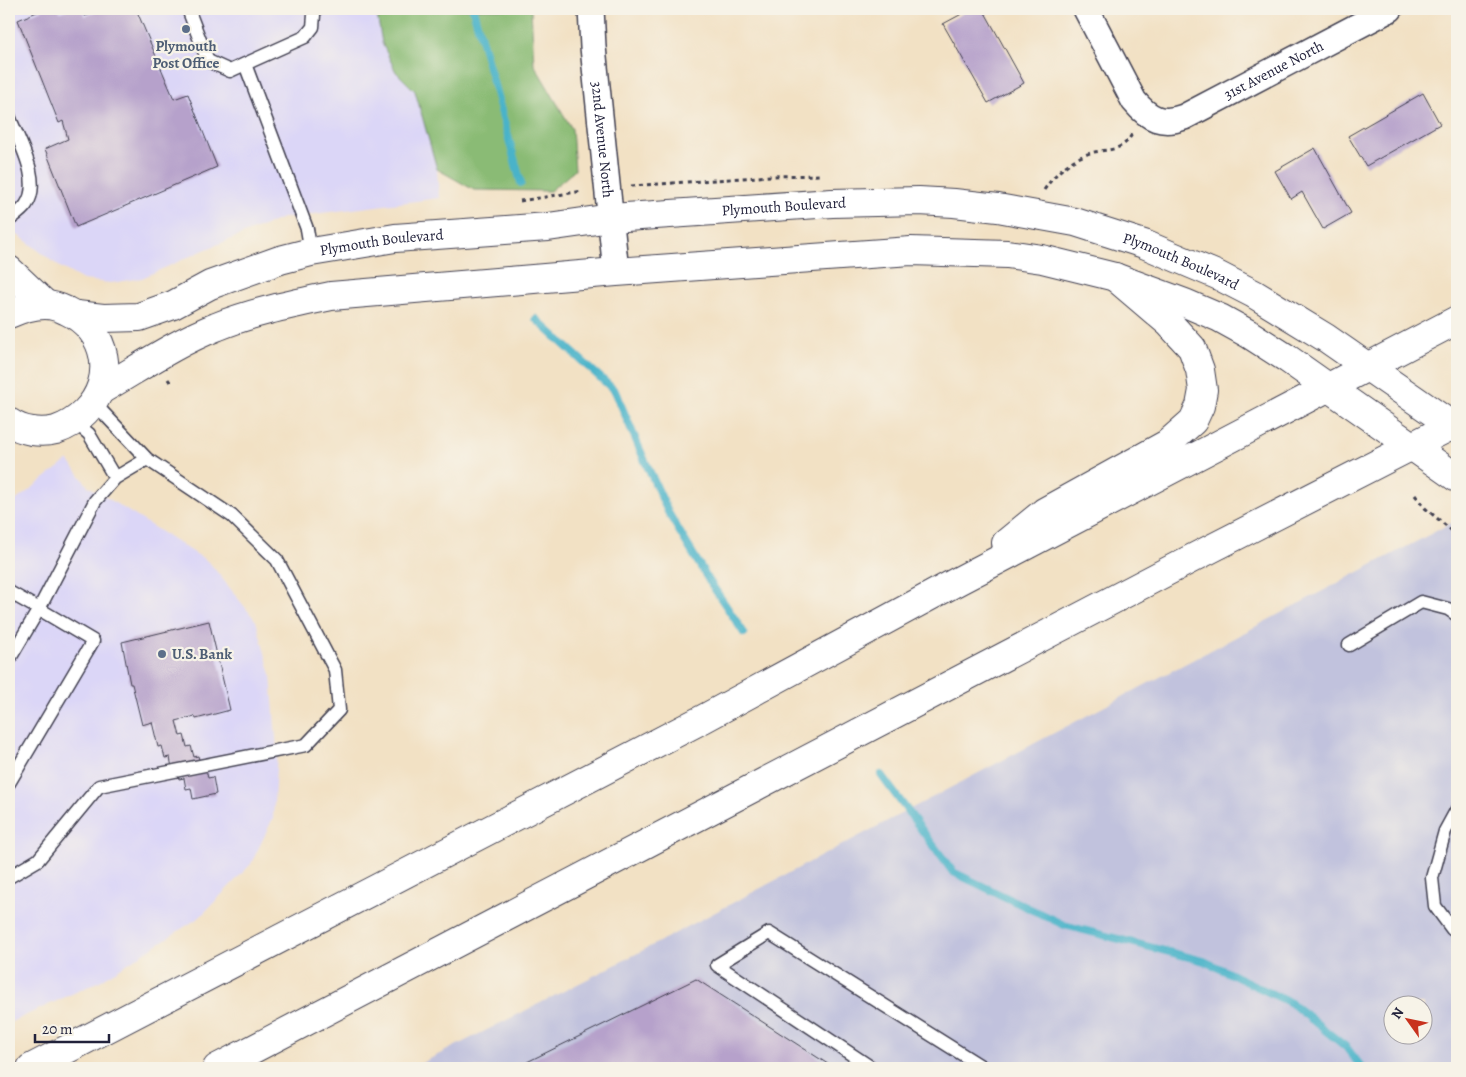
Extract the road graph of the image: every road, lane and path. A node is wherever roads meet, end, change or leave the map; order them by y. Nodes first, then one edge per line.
1 (188, 9) edge
2 (312, 9) edge
3 (591, 9) edge
4 (1086, 9) edge
5 (1390, 9) edge
6 (245, 64) junction
7 (9, 116) edge
8 (1150, 116) junction
9 (1044, 190) dead end
10 (11, 214) edge
11 (611, 218) junction
12 (310, 252) junction
13 (9, 270) edge
14 (616, 272) junction
15 (1115, 277) junction
16 (46, 304) junction
17 (9, 314) edge
18 (77, 315) junction
19 (1457, 320) edge
20 (1367, 367) junction
21 (1330, 388) junction
22 (98, 397) junction
23 (75, 422) junction
24 (11, 425) edge
25 (1455, 426) edge
26 (1411, 447) junction
27 (147, 459) junction
28 (115, 478) junction
29 (1457, 478) edge
30 (1415, 495) dead end
31 (1457, 535) edge
32 (958, 582) junction
33 (9, 592) edge
34 (40, 609) junction
35 (1457, 615) edge
36 (1349, 646) dead end
37 (9, 660) edge
38 (9, 783) edge
39 (1457, 809) edge
40 (9, 877) edge
41 (1457, 932) edge
42 (31, 1068) edge
43 (217, 1068) edge
44 (872, 1068) edge
45 (984, 1068) edge

1 - 6 lane
2 - 6 lane
3 - 11 street, 32nd Avenue North
4 - 8 street
5 - 8 street, 31st Avenue North
6 - 12 lane
7 - 10 lane
8 - 9 path
11 - 12 main road, Plymouth Boulevard
11 - 14 street, 32nd Avenue North
11 - 20 main road, Plymouth Boulevard
12 - 18 main road, Plymouth Boulevard
13 - 16 main road
14 - 15 main road
14 - 22 main road
15 - 21 main road
15 - 32 main road
16 - 17 main road
16 - 18 main road
18 - 22 main road
19 - 20 main road
20 - 21 main road
20 - 25 main road, Plymouth Boulevard
21 - 26 main road
21 - 32 main road
22 - 23 main road
22 - 27 lane
23 - 24 main road
23 - 28 lane
25 - 26 main road
26 - 29 main road
26 - 43 main road
27 - 28 lane
27 - 40 lane
28 - 34 lane
30 - 31 path
32 - 42 main road
33 - 34 lane
34 - 37 lane
34 - 38 lane
35 - 36 lane
39 - 41 lane
44 - 45 lane

